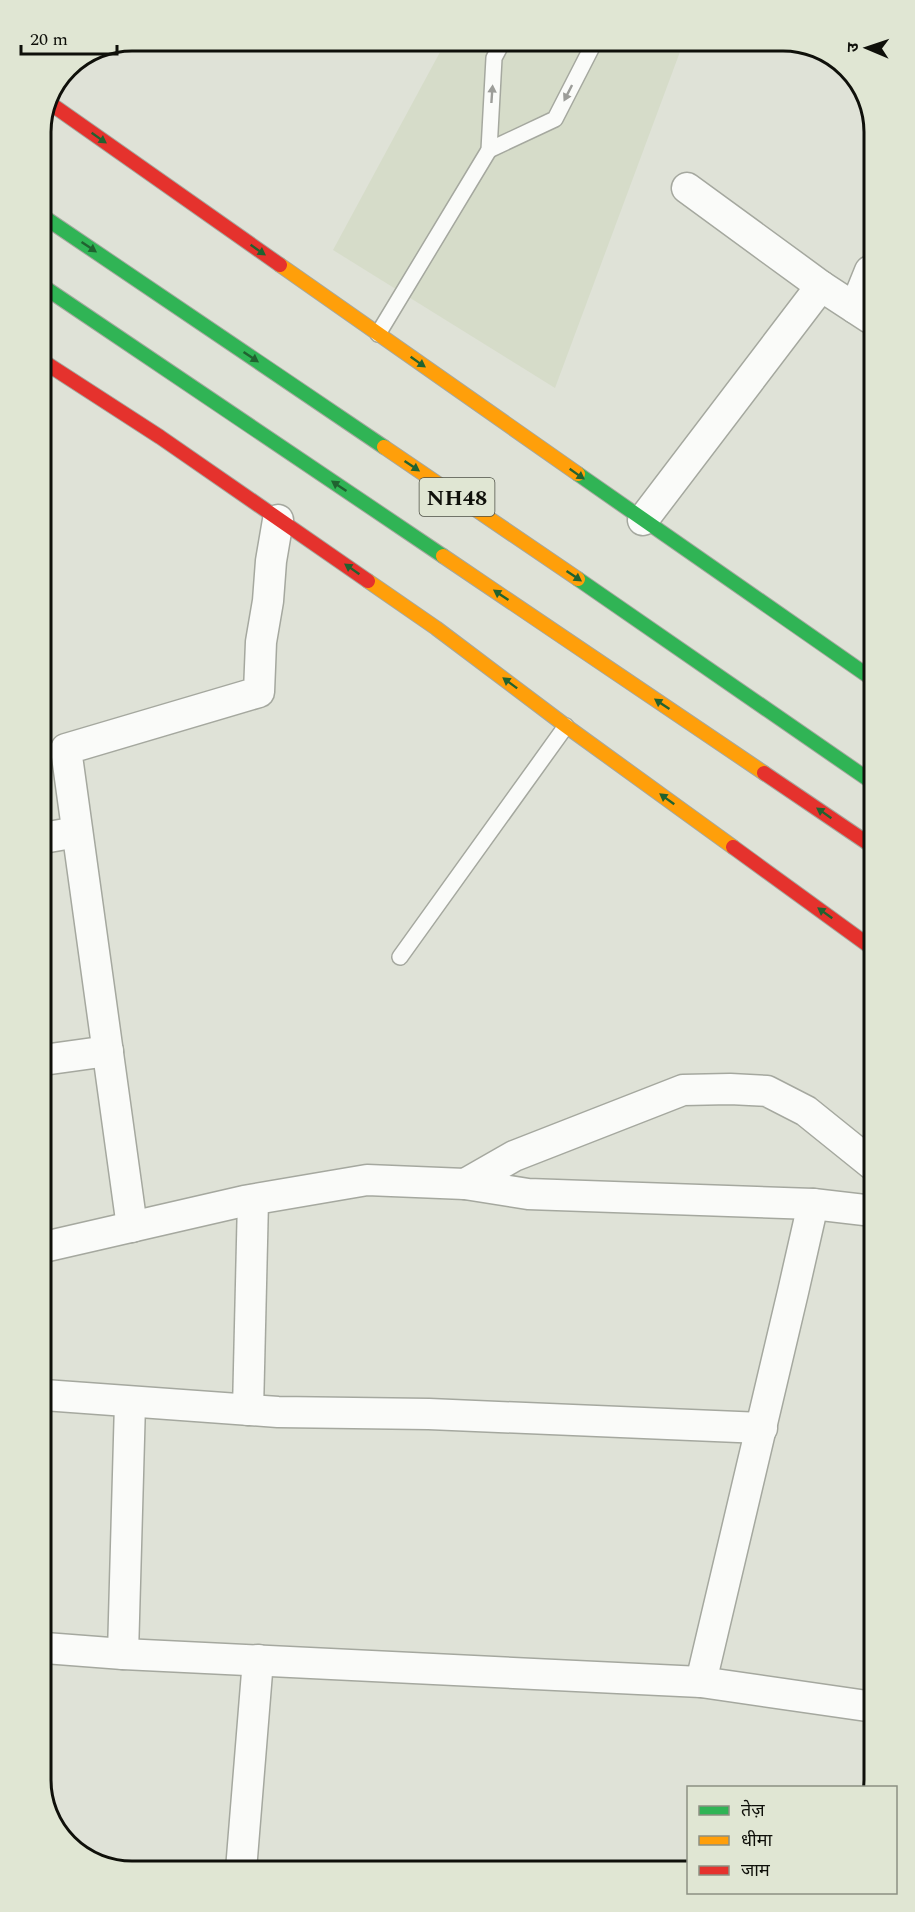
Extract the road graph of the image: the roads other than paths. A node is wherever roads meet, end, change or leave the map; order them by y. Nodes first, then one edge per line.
1 (498, 51) edge
2 (590, 51) edge
3 (55, 108) edge
4 (489, 150) junction
5 (687, 188) dead end
6 (51, 221) edge
7 (821, 286) junction
8 (51, 292) edge
9 (863, 313) edge
10 (378, 334) junction
11 (51, 366) edge
12 (278, 520) junction
13 (643, 520) junction
14 (864, 673) edge
15 (566, 726) junction
16 (864, 776) edge
17 (77, 832) junction
18 (51, 837) edge
19 (864, 841) edge
20 (864, 942) edge
21 (400, 957) dead end
22 (108, 1051) junction
23 (51, 1059) edge
24 (864, 1158) edge
25 (465, 1184) junction
26 (254, 1200) junction
27 (813, 1204) junction
28 (864, 1210) edge
29 (132, 1227) junction
30 (51, 1245) edge
31 (51, 1396) edge
32 (130, 1403) junction
33 (248, 1410) junction
34 (762, 1428) junction
35 (51, 1648) edge
36 (123, 1654) junction
37 (258, 1660) junction
38 (700, 1682) junction
39 (864, 1706) edge
40 (242, 1861) edge

4 -> 1 lane
2 -> 4 lane
3 -> 10 main road
4 - 10 lane
5 - 7 street
6 -> 16 main road, NH48
7 - 9 street
7 - 13 street
19 -> 8 main road, NH48
10 -> 13 main road
11 - 12 main road
15 -> 12 main road
12 - 17 street
13 - 14 main road
20 -> 15 main road
15 - 21 lane
17 - 18 street
17 - 22 street
22 - 23 street
22 - 29 street
24 - 25 street
25 - 26 street
25 - 27 street
26 - 29 street
26 - 33 street
27 - 28 street
27 - 34 street
29 - 30 street
31 - 32 street
32 - 33 street
32 - 36 street
33 - 34 street
34 - 38 street
35 - 36 street
36 - 37 street
37 - 38 street
37 - 40 street
38 - 39 street

